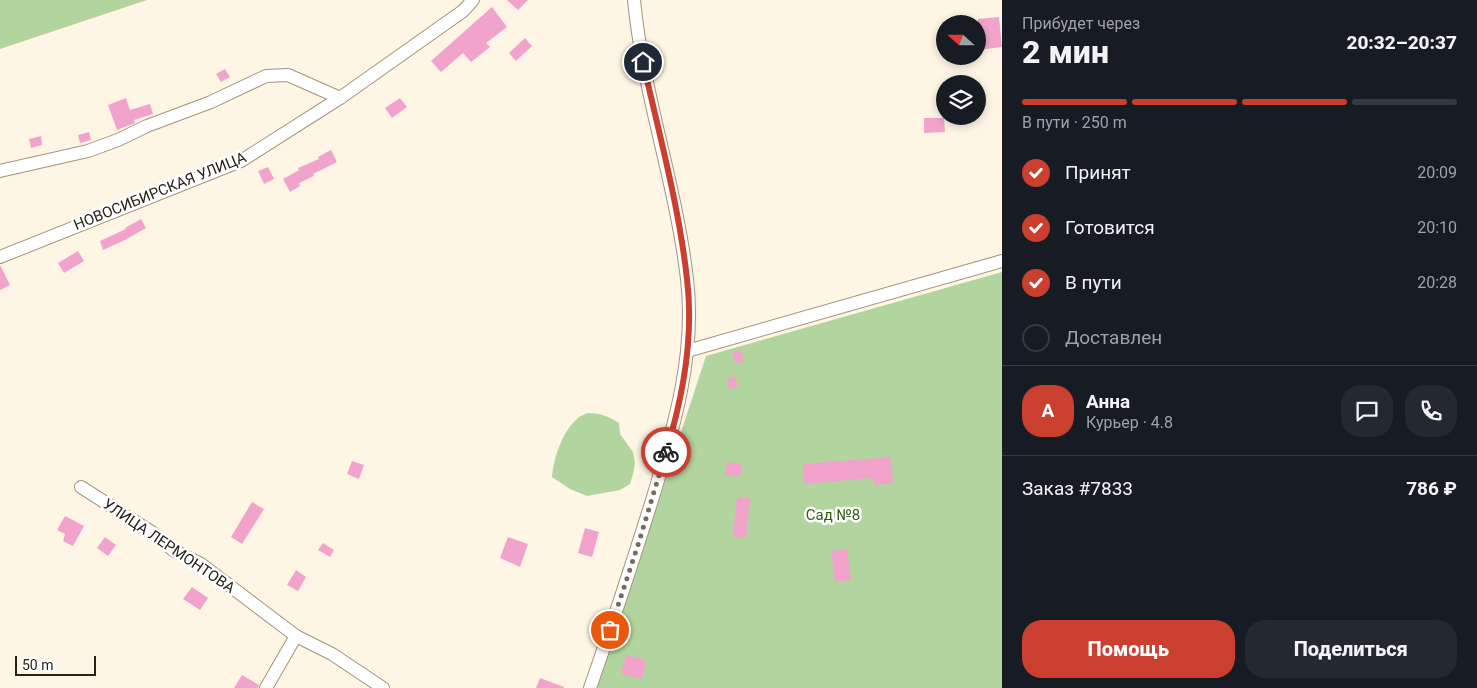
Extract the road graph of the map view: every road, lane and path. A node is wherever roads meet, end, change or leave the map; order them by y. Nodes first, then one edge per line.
1 (473, 0) edge
2 (634, 0) edge
3 (340, 98) junction
4 (0, 171) edge
5 (0, 257) edge
6 (1002, 261) edge
7 (687, 351) junction
8 (81, 487) dead end
9 (296, 636) junction
10 (266, 688) edge
11 (383, 688) edge
12 (590, 688) edge

1 - 3 street, НОВОСИБИРСКАЯ УЛИЦА
2 - 7 street
3 - 4 street
3 - 5 street, НОВОСИБИРСКАЯ УЛИЦА
6 - 7 street
7 - 12 street
8 - 9 street, УЛИЦА ЛЕРМОНТОВА
9 - 10 street
9 - 11 street, УЛИЦА ЛЕРМОНТОВА

